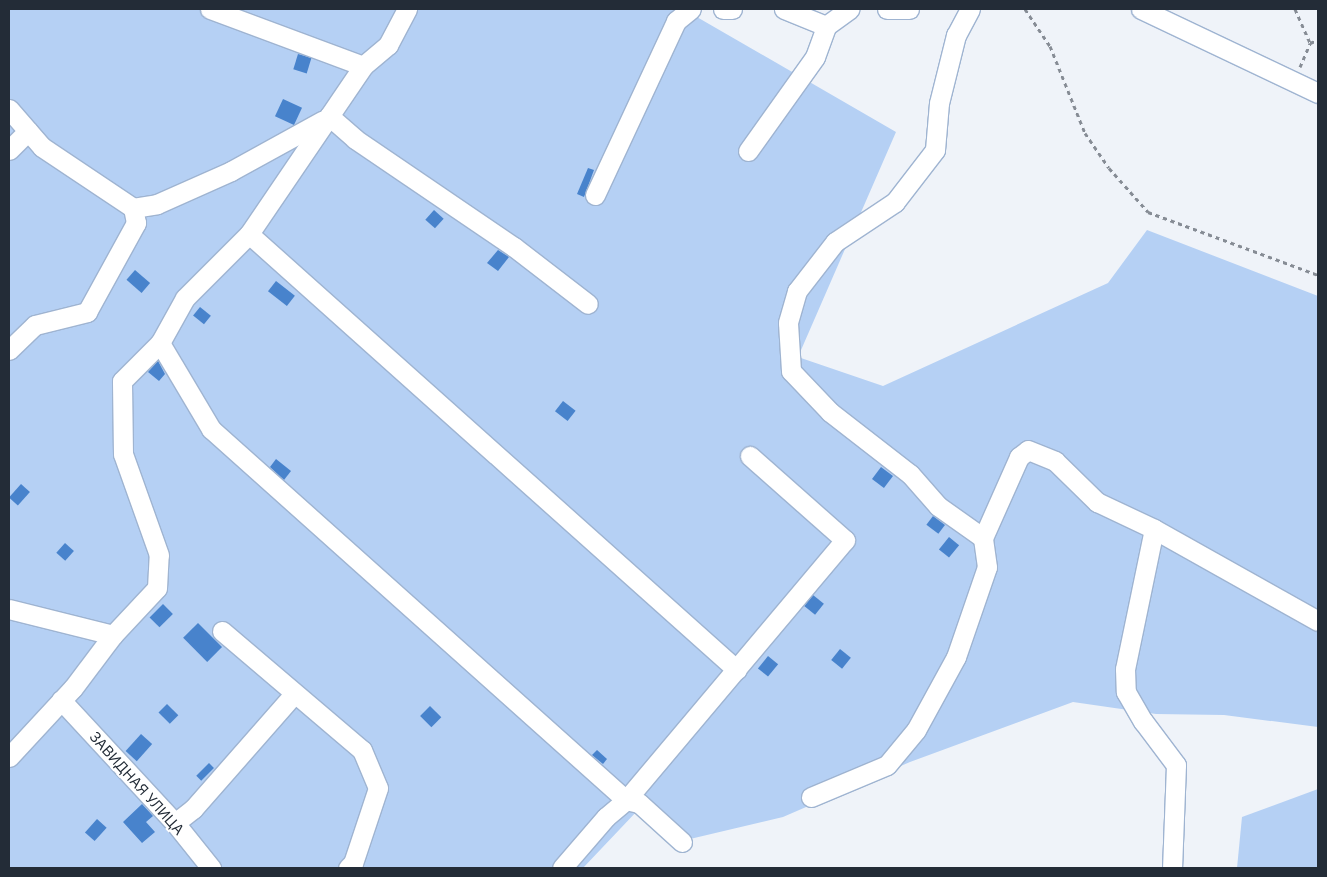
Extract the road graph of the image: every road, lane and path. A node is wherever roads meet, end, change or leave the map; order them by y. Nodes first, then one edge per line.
1 (210, 9) edge
2 (407, 9) edge
3 (691, 9) edge
4 (723, 9) edge
5 (732, 9) edge
6 (784, 9) edge
7 (848, 9) edge
8 (888, 9) edge
9 (909, 9) edge
10 (970, 9) edge
11 (1025, 9) edge
12 (1141, 9) edge
13 (1295, 9) edge
14 (826, 26) junction
15 (1318, 40) edge
16 (1310, 43) junction
17 (363, 66) junction
18 (1294, 81) junction
19 (1318, 93) edge
20 (9, 109) edge
21 (329, 116) junction
22 (28, 131) junction
23 (9, 150) edge
24 (748, 152) dead end
25 (595, 195) dead end
26 (132, 208) junction
27 (250, 234) junction
28 (1318, 275) edge
29 (588, 304) dead end
30 (160, 343) junction
31 (9, 350) edge
32 (750, 456) dead end
33 (1154, 528) junction
34 (983, 538) junction
35 (9, 609) edge
36 (1318, 621) edge
37 (222, 631) dead end
38 (113, 635) junction
39 (736, 670) junction
40 (293, 695) junction
41 (61, 700) junction
42 (9, 756) edge
43 (811, 797) dead end
44 (626, 800) junction
45 (175, 823) junction
46 (682, 842) dead end
47 (211, 868) edge
48 (348, 868) edge
49 (562, 868) edge
50 (1172, 868) edge

1 - 17 street
2 - 17 street
3 - 25 street
4 - 5 street
6 - 14 street
7 - 14 street
8 - 9 street
10 - 34 street
11 - 28 path
12 - 18 street
13 - 16 path
14 - 24 street
15 - 16 path
16 - 18 path
17 - 21 street
18 - 19 street
20 - 22 street
21 - 26 street
21 - 27 street
21 - 29 street
22 - 23 street
22 - 26 street
26 - 31 street
27 - 30 street
27 - 39 street
30 - 38 street
30 - 44 street
32 - 39 street
33 - 34 street
33 - 36 street
33 - 50 street
34 - 43 street
35 - 38 street
37 - 40 street
38 - 41 street
39 - 44 street
40 - 45 street
40 - 48 street
41 - 42 street
41 - 45 street, ЗАВИДНАЯ УЛИЦА
44 - 46 street
44 - 49 street
45 - 47 street, ЗАВИДНАЯ УЛИЦА

